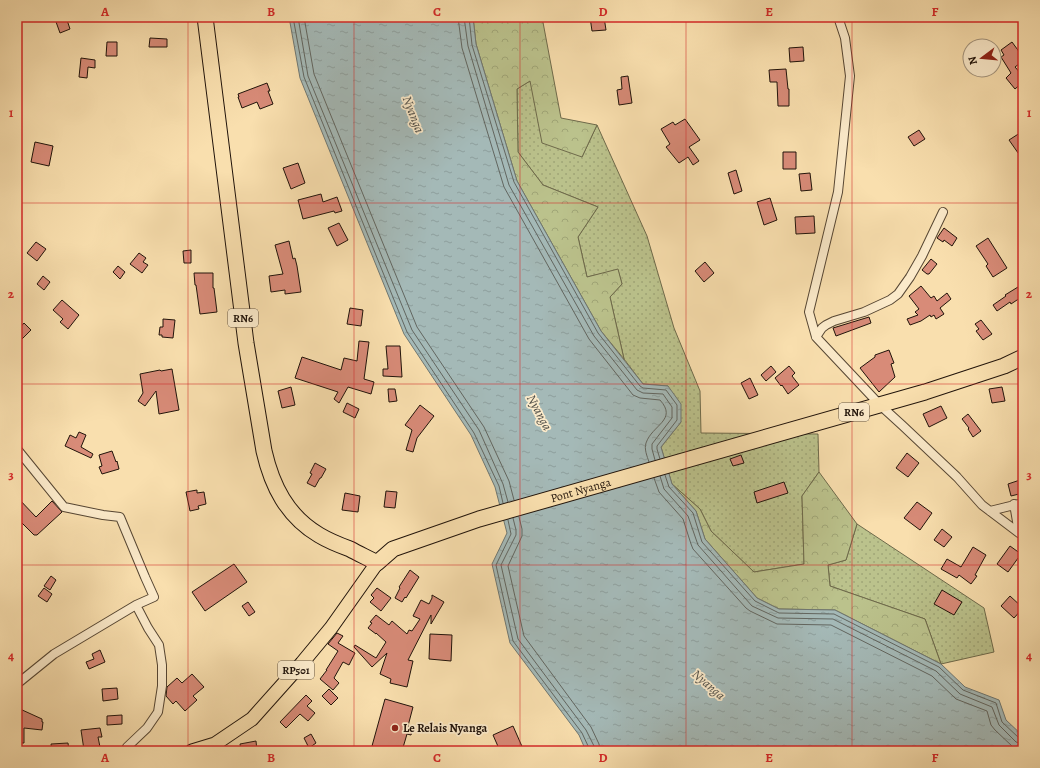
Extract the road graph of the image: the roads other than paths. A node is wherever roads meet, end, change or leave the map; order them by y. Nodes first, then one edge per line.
1 (205, 17) edge
2 (838, 17) edge
3 (943, 212) dead end
4 (816, 337) junction
5 (1023, 357) edge
6 (880, 405) junction
7 (17, 449) edge
8 (1019, 504) edge
9 (990, 511) junction
10 (1021, 534) edge
11 (377, 563) junction
12 (136, 605) junction
13 (17, 684) edge
14 (125, 751) edge
15 (192, 751) edge

1 - 11 highway, RN6
2 - 4 street
3 - 4 street
4 - 6 street
5 - 6 highway, RN6
6 - 9 street
6 - 11 highway, Pont Nyanga / RN6
7 - 12 street
8 - 9 street
8 - 10 street
9 - 10 street
11 - 15 main road, RP501
12 - 13 street
12 - 14 street

